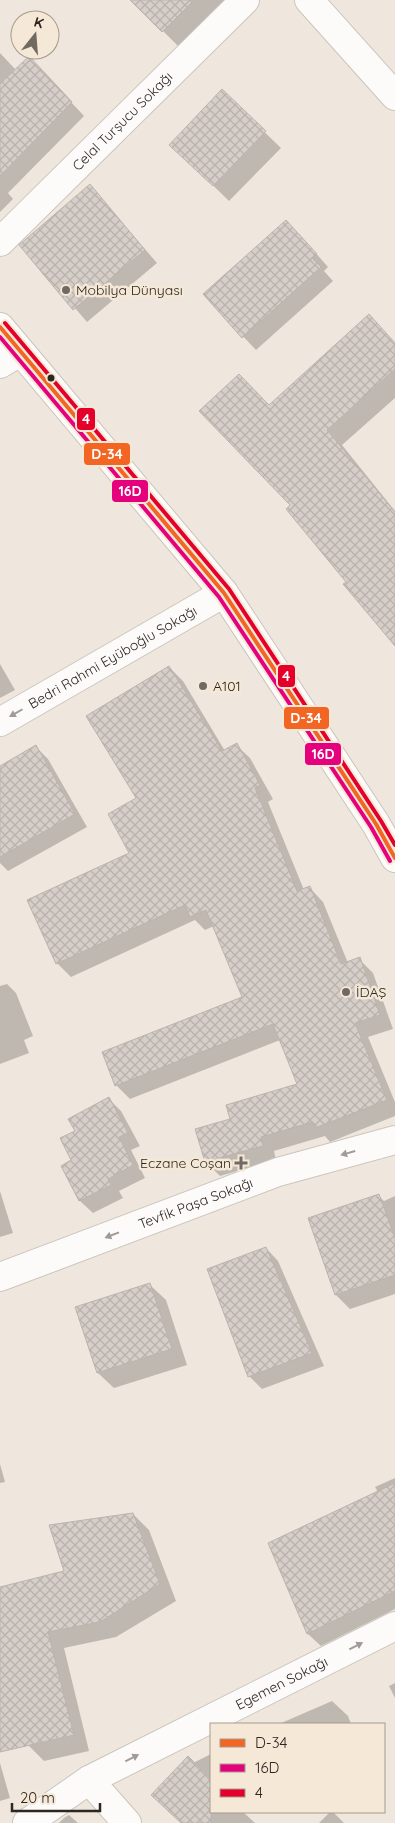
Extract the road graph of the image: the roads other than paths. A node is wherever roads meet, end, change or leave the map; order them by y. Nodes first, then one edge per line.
1 (245, 0) edge
2 (309, 0) edge
3 (395, 96) edge
4 (0, 242) edge
5 (0, 327) edge
6 (10, 358) edge
7 (224, 592) junction
8 (0, 722) edge
9 (395, 858) edge
10 (395, 1140) edge
11 (0, 1277) edge
12 (395, 1626) edge
13 (89, 1780) junction
14 (28, 1823) edge
15 (127, 1823) edge

1 - 4 street, Celal Turşucu Sokağı
2 - 3 street
5 - 6 street
6 - 7 street
7 -> 8 street, Bedri Rahmi Eyüboğlu Sokağı
7 - 9 street
10 -> 11 street, Tevfik Paşa Sokağı
13 -> 12 street, Egemen Sokağı
13 - 14 street, Egemen Sokağı
13 - 15 street

